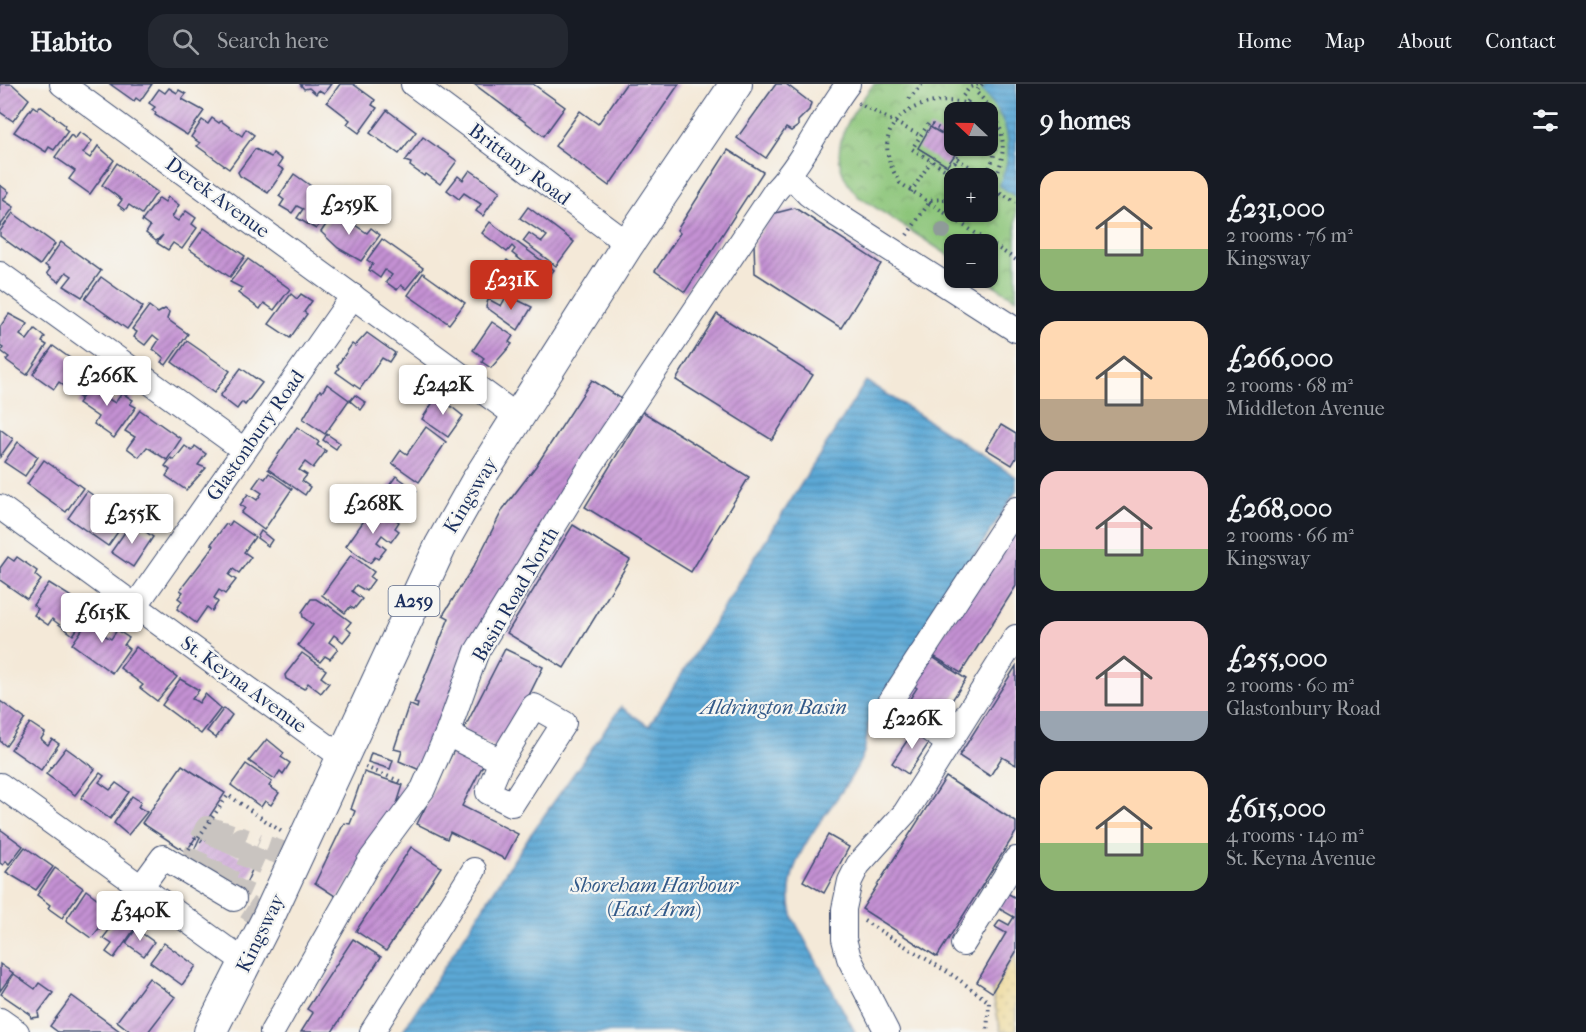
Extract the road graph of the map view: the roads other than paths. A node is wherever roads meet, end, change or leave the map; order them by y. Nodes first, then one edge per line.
1 (62, 84) edge
2 (413, 84) edge
3 (735, 84) edge
4 (844, 89) edge
5 (790, 175) junction
6 (628, 244) junction
7 (0, 274) edge
8 (353, 296) junction
9 (1016, 330) edge
10 (518, 417) junction
11 (244, 450) junction
12 (0, 507) edge
13 (1016, 509) edge
14 (136, 605) junction
15 (1016, 637) edge
16 (447, 734) junction
17 (948, 743) junction
18 (342, 757) junction
19 (501, 761) dead end
20 (0, 785) edge
21 (1016, 859) edge
22 (474, 870) dead end
23 (141, 887) junction
24 (234, 899) dead end
25 (963, 944) dead end
26 (246, 963) junction
27 (0, 1020) edge
28 (17, 1032) edge
29 (210, 1032) edge
30 (272, 1032) edge
31 (372, 1032) edge
32 (887, 1032) edge

1 - 8 street, Derek Avenue
2 - 6 street, Brittany Road
3 - 6 main road, Kingsway / A259
4 - 5 street, Basin Road North
5 - 9 street
5 - 16 street, Basin Road North
6 - 10 main road, Kingsway / A259
7 - 11 street
8 - 10 street, Derek Avenue
8 - 11 street, Glastonbury Road
10 - 18 main road, Kingsway / A259
11 - 14 street, Glastonbury Road
12 - 14 street, St. Keyna Avenue
13 - 17 street
14 - 18 street, St. Keyna Avenue
15 - 17 street
16 - 19 street
16 - 30 street, Basin Road North
17 - 32 street
18 - 26 main road, Kingsway / A259
20 - 23 street
21 - 25 street
22 - 31 street
23 - 24 street
23 - 26 street
26 - 29 main road, Kingsway / A259
27 - 28 street

